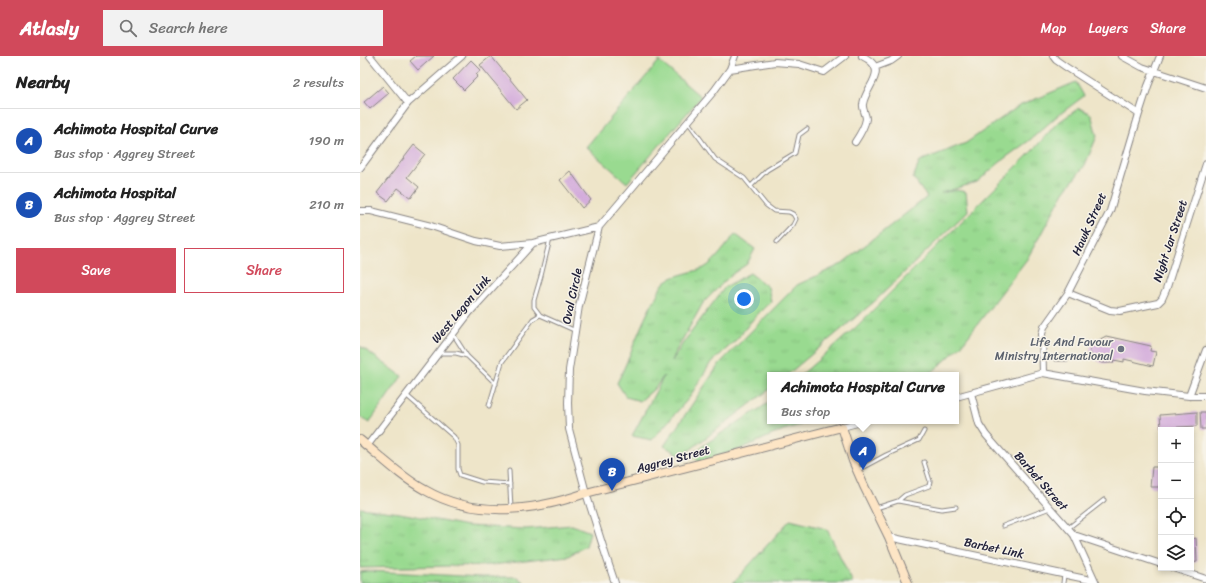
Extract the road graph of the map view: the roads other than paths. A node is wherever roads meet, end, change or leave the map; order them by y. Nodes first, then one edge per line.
1 (370, 56) edge
2 (462, 56) edge
3 (735, 56) edge
4 (845, 56) edge
5 (862, 56) edge
6 (898, 56) edge
7 (1054, 56) edge
8 (1122, 56) edge
9 (1160, 56) edge
10 (875, 67) junction
11 (730, 69) junction
12 (1154, 72) junction
13 (1206, 88) edge
14 (408, 103) junction
15 (1139, 114) junction
16 (687, 121) junction
17 (807, 129) dead end
18 (855, 142) dead end
19 (1206, 164) edge
20 (360, 168) edge
21 (751, 186) junction
22 (360, 212) edge
23 (599, 227) junction
24 (550, 239) junction
25 (777, 242) dead end
26 (533, 243) junction
27 (1068, 293) junction
28 (540, 314) junction
29 (576, 331) junction
30 (453, 334) junction
31 (1206, 350) edge
32 (438, 353) junction
33 (467, 356) junction
34 (1043, 373) junction
35 (496, 384) junction
36 (971, 393) junction
37 (406, 395) junction
38 (959, 396) edge
39 (1190, 396) junction
40 (1206, 396) edge
41 (489, 406) dead end
42 (854, 424) edge
43 (842, 427) junction
44 (924, 431) dead end
45 (360, 440) edge
46 (367, 446) junction
47 (924, 462) dead end
48 (858, 470) junction
49 (509, 471) dead end
50 (510, 484) junction
51 (586, 493) junction
52 (1104, 500) dead end
53 (898, 501) junction
54 (956, 507) dead end
55 (876, 508) junction
56 (1050, 508) junction
57 (511, 510) junction
58 (1003, 526) dead end
59 (1068, 529) junction
60 (1074, 535) junction
61 (889, 537) junction
62 (1158, 563) edge
63 (1182, 571) edge
64 (1064, 575) junction
65 (1206, 579) edge
66 (1095, 582) edge
67 (615, 583) edge
68 (908, 583) edge
69 (1063, 583) edge

1 - 14 street
2 - 14 street
3 - 11 street, Oval Circle
4 - 11 street
5 - 10 street
6 - 10 street
7 - 15 street
8 - 12 street
9 - 12 street, Hawk Street
10 - 18 street
11 - 16 street, Oval Circle
12 - 13 street
12 - 15 street, Hawk Street
14 - 20 street
15 - 27 street, Hawk Street
16 - 21 lane
16 - 23 street, Oval Circle
17 - 21 lane
19 - 27 street, Night Jar Street
21 - 25 lane
22 - 26 street
23 - 24 street
23 - 29 street, Oval Circle
24 - 26 street
24 - 28 lane
26 - 30 street, West Legon Link
27 - 34 street, Hawk Street
28 - 29 lane
28 - 35 lane
29 - 51 street, Oval Circle
30 - 32 street, West Legon Link
30 - 33 lane
31 - 39 street
32 - 33 lane
32 - 37 street, West Legon Link
33 - 35 lane
34 - 36 street
34 - 39 street
35 - 41 lane
36 - 38 street
36 - 56 street, Barbet Street
37 - 46 street, West Legon Link
37 - 50 lane
39 - 40 street
42 - 43 street
43 - 48 main road
43 - 51 main road, Aggrey Street
44 - 48 lane
45 - 46 main road, Aggrey Street
46 - 57 main road, Aggrey Street
47 - 53 lane
48 - 55 main road
49 - 50 lane
50 - 57 lane
51 - 57 main road, Aggrey Street
51 - 67 street, Oval Circle
52 - 59 lane
53 - 54 lane
53 - 55 lane
55 - 61 main road
56 - 58 lane
56 - 59 street, Barbet Street
59 - 60 street, Barbet Street
60 - 62 street
60 - 66 street, Barbet Street
61 - 64 street, Barbet Link
61 - 68 main road
63 - 65 street
64 - 66 street, Barbet Link
64 - 69 lane

